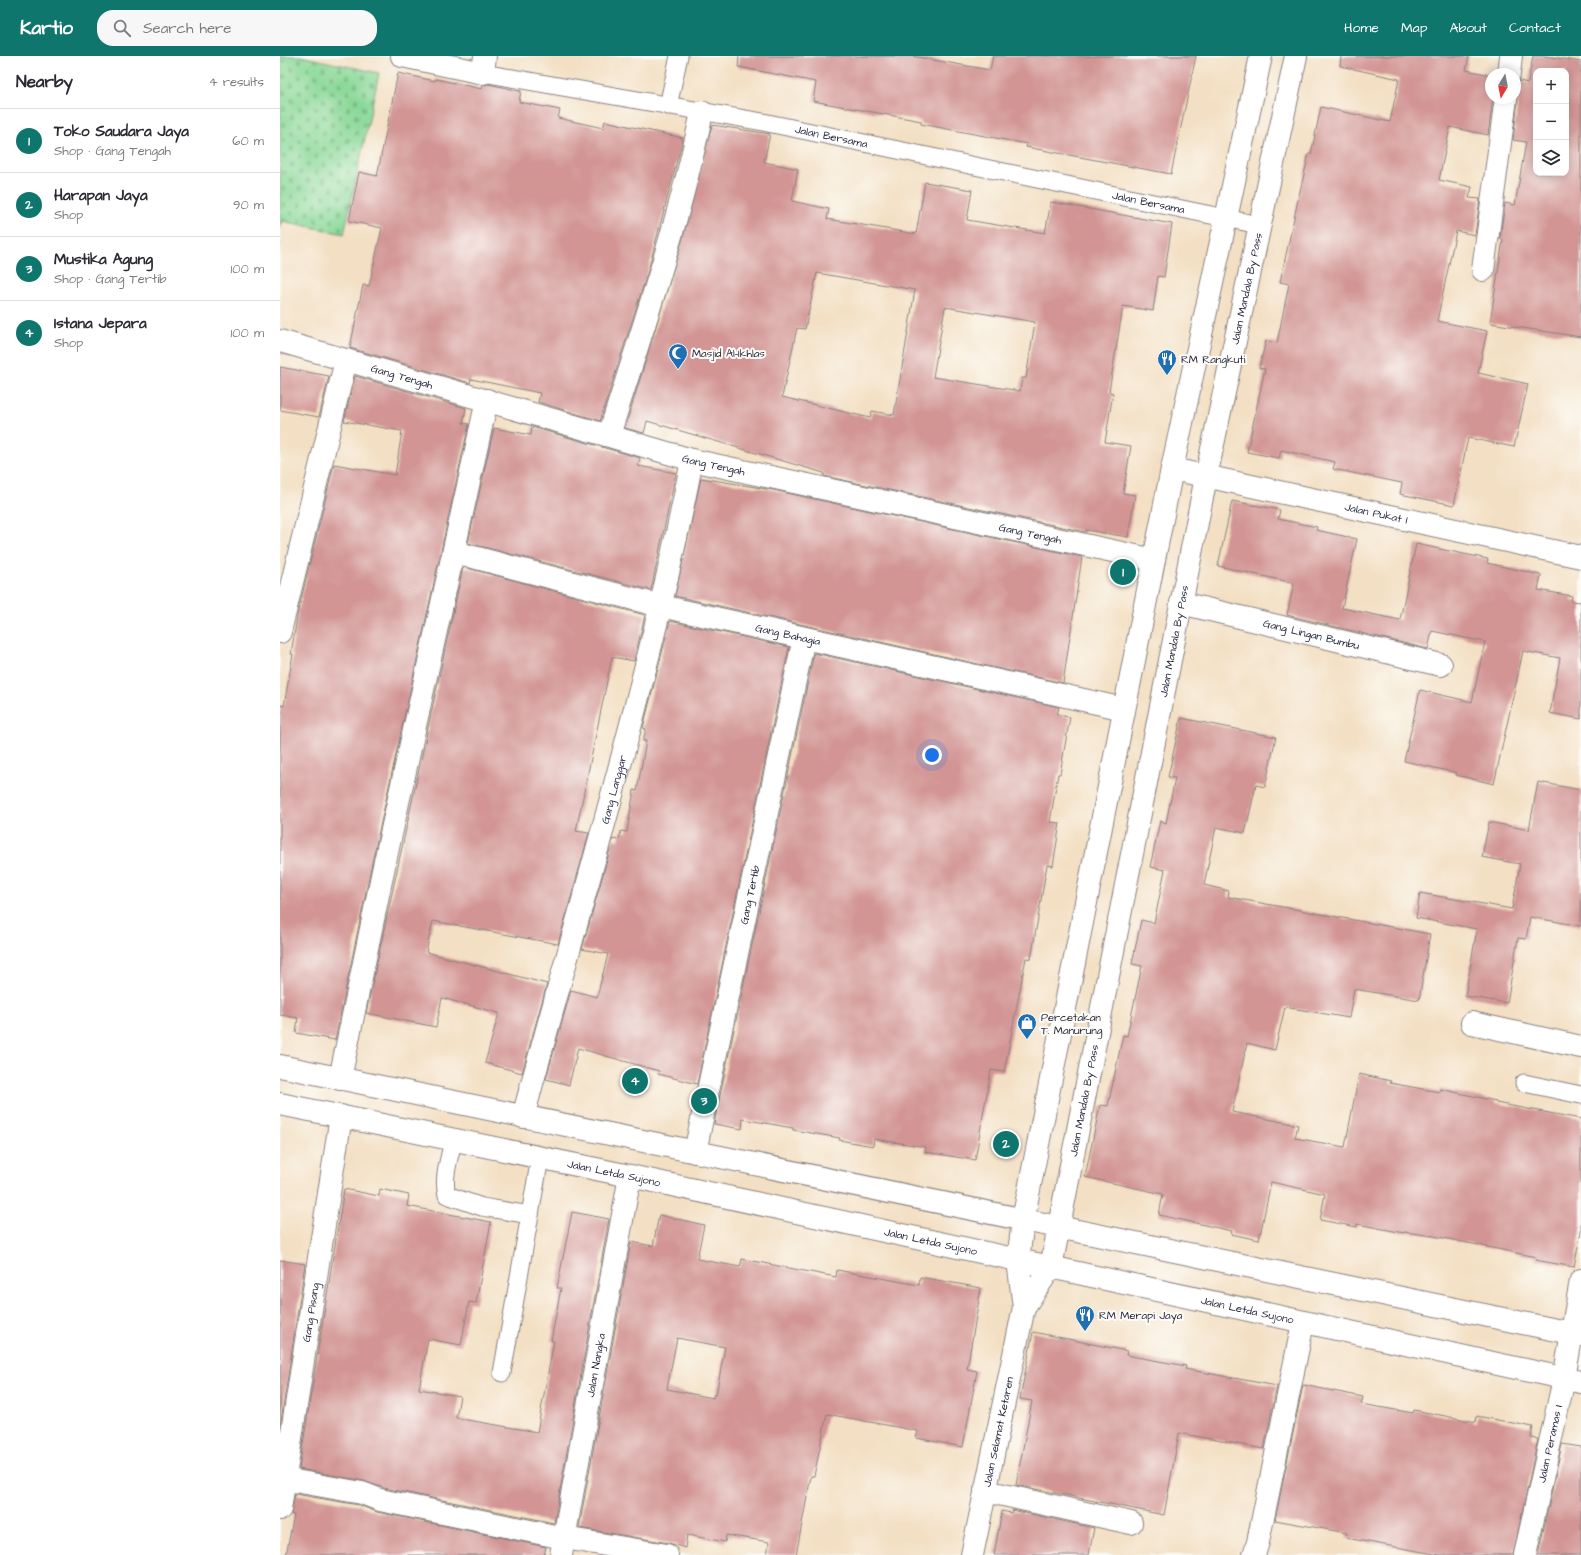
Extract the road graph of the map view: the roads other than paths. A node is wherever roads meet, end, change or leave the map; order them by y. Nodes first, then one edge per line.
1 (402, 56) edge
2 (679, 56) edge
3 (1261, 56) edge
4 (1296, 56) edge
5 (1511, 56) edge
6 (484, 64) edge
7 (1510, 68) edge
8 (1505, 104) edge
9 (668, 106) junction
10 (702, 112) junction
11 (1227, 219) junction
12 (1259, 225) junction
13 (1484, 270) dead end
14 (280, 341) edge
15 (346, 360) junction
16 (487, 400) junction
17 (609, 435) junction
18 (692, 460) junction
19 (1172, 469) junction
20 (1206, 477) junction
21 (454, 552) junction
22 (1581, 557) edge
23 (1154, 560) junction
24 (1181, 603) junction
25 (661, 606) junction
26 (280, 632) edge
27 (804, 638) junction
28 (1441, 665) dead end
29 (1124, 709) junction
30 (1472, 1023) dead end
31 (1581, 1047) edge
32 (280, 1066) edge
33 (340, 1079) junction
34 (1524, 1083) dead end
35 (1581, 1095) edge
36 (280, 1104) edge
37 (341, 1116) junction
38 (523, 1117) junction
39 (454, 1140) junction
40 (695, 1152) junction
41 (540, 1158) junction
42 (630, 1176) junction
43 (530, 1214) junction
44 (1023, 1220) junction
45 (1059, 1227) junction
46 (1018, 1261) junction
47 (1051, 1267) junction
48 (1581, 1280) edge
49 (1024, 1307) junction
50 (1303, 1322) junction
51 (1576, 1334) edge
52 (502, 1373) dead end
53 (1573, 1381) edge
54 (284, 1479) junction
55 (985, 1491) junction
56 (280, 1509) edge
57 (1130, 1523) dead end
58 (563, 1547) edge
59 (667, 1555) edge
60 (972, 1555) edge
61 (1254, 1555) edge
62 (1525, 1555) edge

1 - 6 main road, Jalan Bersama
2 - 9 lane
3 - 11 main road
4 - 12 main road, Jalan Mandala By Pass
5 - 7 main road
6 - 9 lane, Jalan Bersama
8 - 13 main road
9 - 10 lane, Jalan Bersama
10 - 11 lane, Jalan Bersama
10 - 17 main road
11 - 12 lane, Jalan Bersama
11 - 19 main road
12 - 20 main road, Jalan Mandala By Pass
14 - 15 main road, Gang Tengah
15 - 16 main road, Gang Tengah
15 - 26 main road
16 - 17 main road, Gang Tengah
16 - 21 main road
17 - 18 main road, Gang Tengah
18 - 23 main road, Gang Tengah
18 - 25 main road, Gang Langgar
19 - 20 main road, Jalan Pukat I
19 - 23 main road
20 - 22 main road, Jalan Pukat I
20 - 24 main road, Jalan Mandala By Pass
21 - 25 main road, Gang Bahagia
21 - 33 main road
23 - 29 main road
24 - 28 main road, Gang Lingan Bumbu
24 - 45 main road, Jalan Mandala By Pass
25 - 27 main road, Gang Bahagia
25 - 38 main road, Gang Langgar
27 - 29 main road, Gang Bahagia
27 - 40 main road, Gang Tertib
29 - 44 main road
30 - 31 main road
32 - 33 main road
33 - 38 main road
34 - 35 lane
36 - 37 main road, Jalan Letda Sujono
37 - 39 main road, Jalan Letda Sujono
37 - 54 main road, Gang Pisang
38 - 40 main road
39 - 41 main road, Jalan Letda Sujono
39 - 43 lane
40 - 44 main road
41 - 42 main road, Jalan Letda Sujono
41 - 43 lane
42 - 46 main road, Jalan Letda Sujono
42 - 58 main road, Jalan Nangka
43 - 52 lane
44 - 45 main road
44 - 46 main road, Jalan Selamat Ketaren
45 - 47 main road, Jalan Selamat Ketaren
45 - 51 main road
46 - 47 main road, Jalan Letda Sujono
46 - 49 main road, Jalan Selamat Ketaren
47 - 49 main road, Jalan Selamat Ketaren
47 - 50 main road, Jalan Letda Sujono
48 - 51 main road, Jalan Peramas I
49 - 55 main road, Jalan Selamat Ketaren
50 - 53 main road, Jalan Letda Sujono
50 - 61 main road
51 - 53 main road, Jalan Peramas I
53 - 62 main road, Jalan Peramas I
54 - 56 main road, Gang Pisang
54 - 58 main road
55 - 57 main road
55 - 60 main road, Jalan Selamat Ketaren
58 - 59 main road

